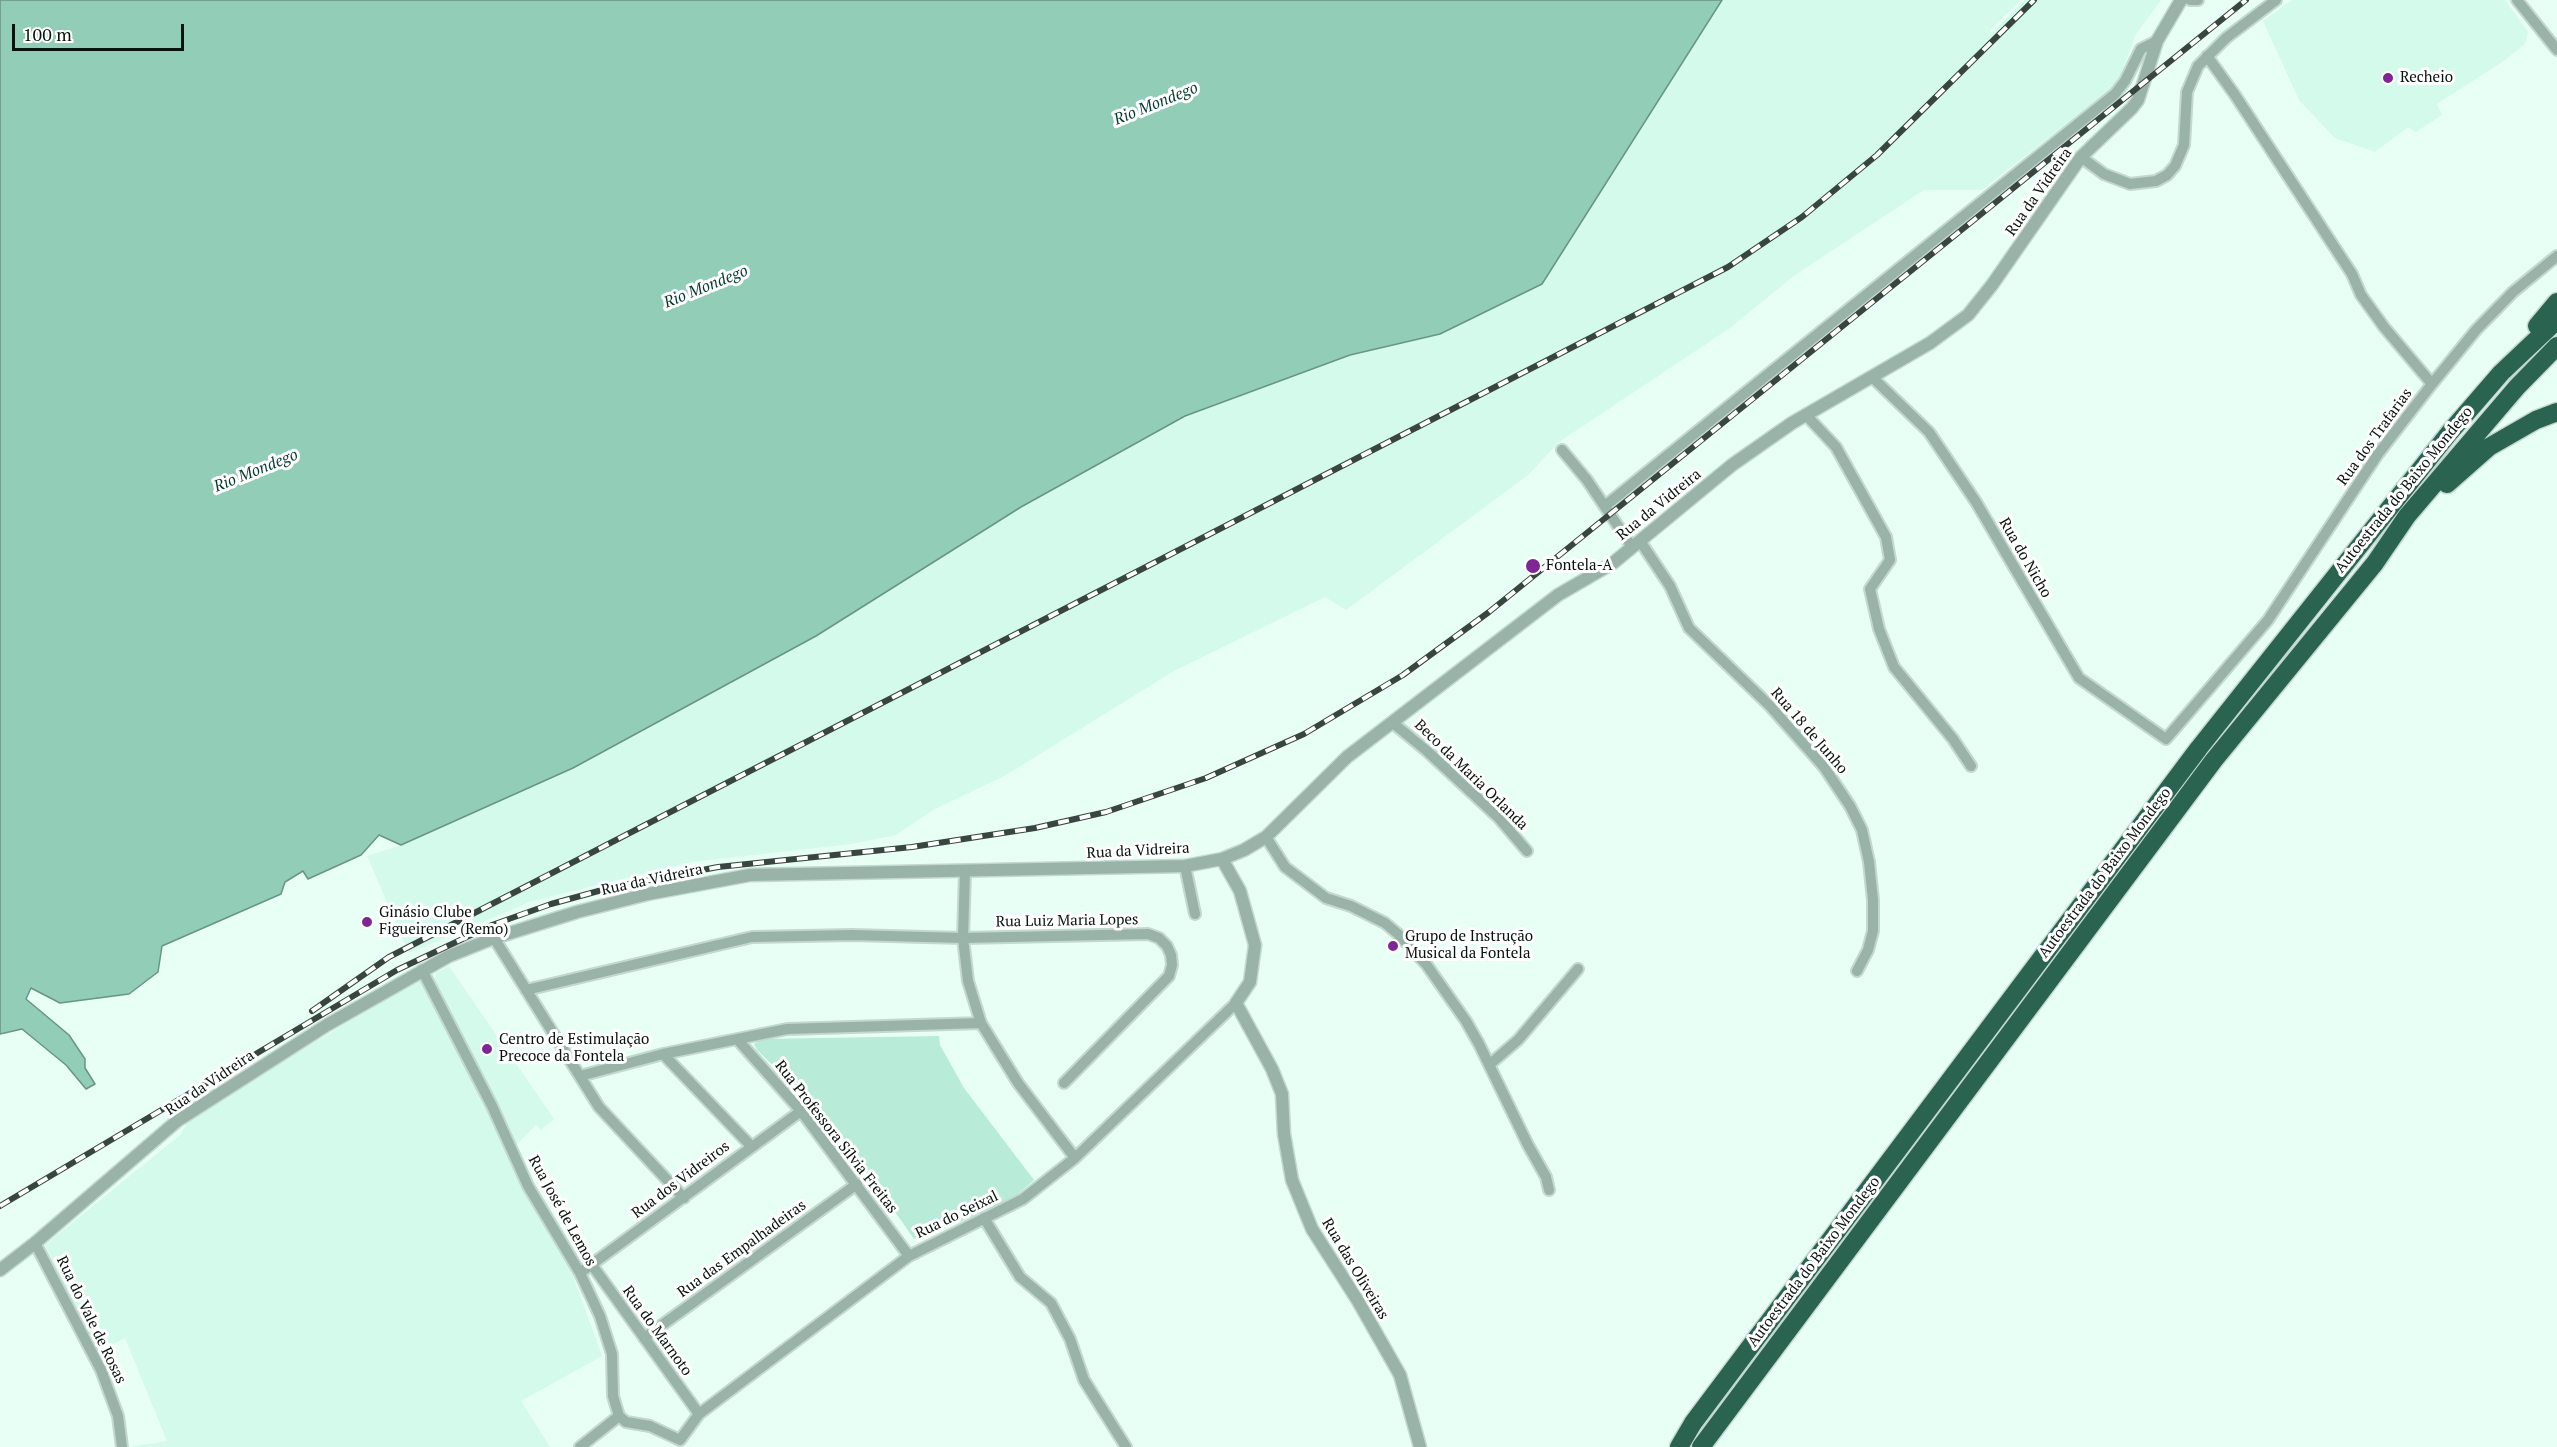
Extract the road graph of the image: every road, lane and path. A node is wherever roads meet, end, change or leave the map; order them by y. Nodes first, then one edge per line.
1 (2181, 0) edge
2 (2190, 0) edge
3 (2198, 0) edge
4 (2276, 0) edge
5 (2517, 0) edge
6 (2157, 41) junction
7 (2557, 50) edge
8 (2207, 56) junction
9 (2081, 157) junction
10 (2557, 256) edge
11 (2557, 302) edge
12 (2557, 320) edge
13 (2557, 346) edge
14 (2501, 374) junction
15 (1872, 377) junction
16 (2432, 384) junction
17 (2557, 412) edge
18 (1806, 415) junction
19 (1562, 450) dead end
20 (1605, 506) junction
21 (1636, 544) junction
22 (2375, 563) junction
23 (1393, 723) junction
24 (2166, 739) joint
25 (1971, 766) dead end
26 (1266, 837) junction
27 (1527, 851) dead end
28 (1222, 859) junction
29 (1185, 866) junction
30 (965, 872) junction
31 (1195, 914) dead end
32 (494, 938) junction
33 (963, 938) junction
34 (1578, 969) dead end
35 (423, 970) junction
36 (1857, 971) dead end
37 (526, 990) junction
38 (1236, 1004) junction
39 (981, 1023) junction
40 (737, 1040) junction
41 (663, 1054) junction
42 (1489, 1065) junction
43 (580, 1076) junction
44 (1064, 1083) dead end
45 (801, 1111) junction
46 (751, 1146) junction
47 (1075, 1158) junction
48 (857, 1184) junction
49 (1550, 1190) dead end
50 (684, 1198) junction
51 (984, 1218) junction
52 (35, 1243) junction
53 (909, 1256) junction
54 (592, 1265) junction
55 (0, 1270) edge
56 (580, 1273) junction
57 (644, 1338) junction
58 (699, 1414) junction
59 (619, 1416) junction
60 (681, 1443) edge
61 (122, 1447) edge
62 (580, 1447) edge
63 (1126, 1447) edge
64 (1420, 1447) edge
65 (1679, 1447) edge
66 (1701, 1447) edge

1 - 6 street, Rua da Vidreira
2 - 3 street
4 - 8 street
5 - 7 street
6 - 9 street, Rua da Vidreira
6 - 20 street
8 - 9 street
8 - 16 street, Rua dos Trafarias
9 - 15 street, Rua da Vidreira
10 - 16 street
11 - 14 highway
12 - 14 highway, Autoestrada do Baixo Mondego
13 - 22 highway, Autoestrada do Baixo Mondego
14 - 65 highway, Autoestrada do Baixo Mondego
15 - 18 street, Rua da Vidreira
15 - 24 street, Rua do Nicho
16 - 24 street, Rua dos Trafarias
17 - 22 highway
18 - 21 street, Rua da Vidreira
18 - 25 street
19 - 20 street, Rua 18 de Junho
20 - 21 street, Rua 18 de Junho
21 - 23 street, Rua da Vidreira
21 - 36 street, Rua 18 de Junho
22 - 66 highway, Autoestrada do Baixo Mondego
23 - 26 street, Rua da Vidreira
23 - 27 street, Beco da Maria Orlanda
26 - 28 street, Rua da Vidreira
26 - 42 street
28 - 29 street, Rua da Vidreira
28 - 38 street
29 - 30 street, Rua da Vidreira
29 - 31 street
30 - 32 street, Rua da Vidreira
30 - 33 street
32 - 35 street, Rua da Vidreira
32 - 37 street
33 - 37 street, Rua Luiz Maria Lopes
33 - 39 street
33 - 44 street, Rua Luiz Maria Lopes
34 - 42 street
35 - 52 street, Rua da Vidreira
35 - 56 street, Rua José de Lemos
37 - 43 street
38 - 47 street, Rua do Seixal
38 - 64 street, Rua das Oliveiras
39 - 40 street
39 - 47 street
40 - 41 street
40 - 45 street, Rua Professora Sílvia Freitas
41 - 43 street
41 - 46 street
42 - 49 street
43 - 50 street
45 - 46 street, Rua dos Vidreiros
45 - 48 street, Rua Professora Sílvia Freitas
46 - 50 street, Rua dos Vidreiros
47 - 51 street, Rua do Seixal
48 - 53 street, Rua Professora Sílvia Freitas
48 - 57 street, Rua das Empalhadeiras
50 - 54 street, Rua dos Vidreiros
51 - 53 street, Rua do Seixal
51 - 63 street
52 - 55 street, Rua da Vidreira
52 - 61 street, Rua do Vale de Rosas
53 - 58 street, Rua do Seixal
54 - 56 street, Rua dos Vidreiros
54 - 57 street, Rua do Marnoto
56 - 59 street, Rua José de Lemos
57 - 58 street, Rua do Marnoto
58 - 60 street, Rua do Seixal
59 - 60 street
59 - 62 street

